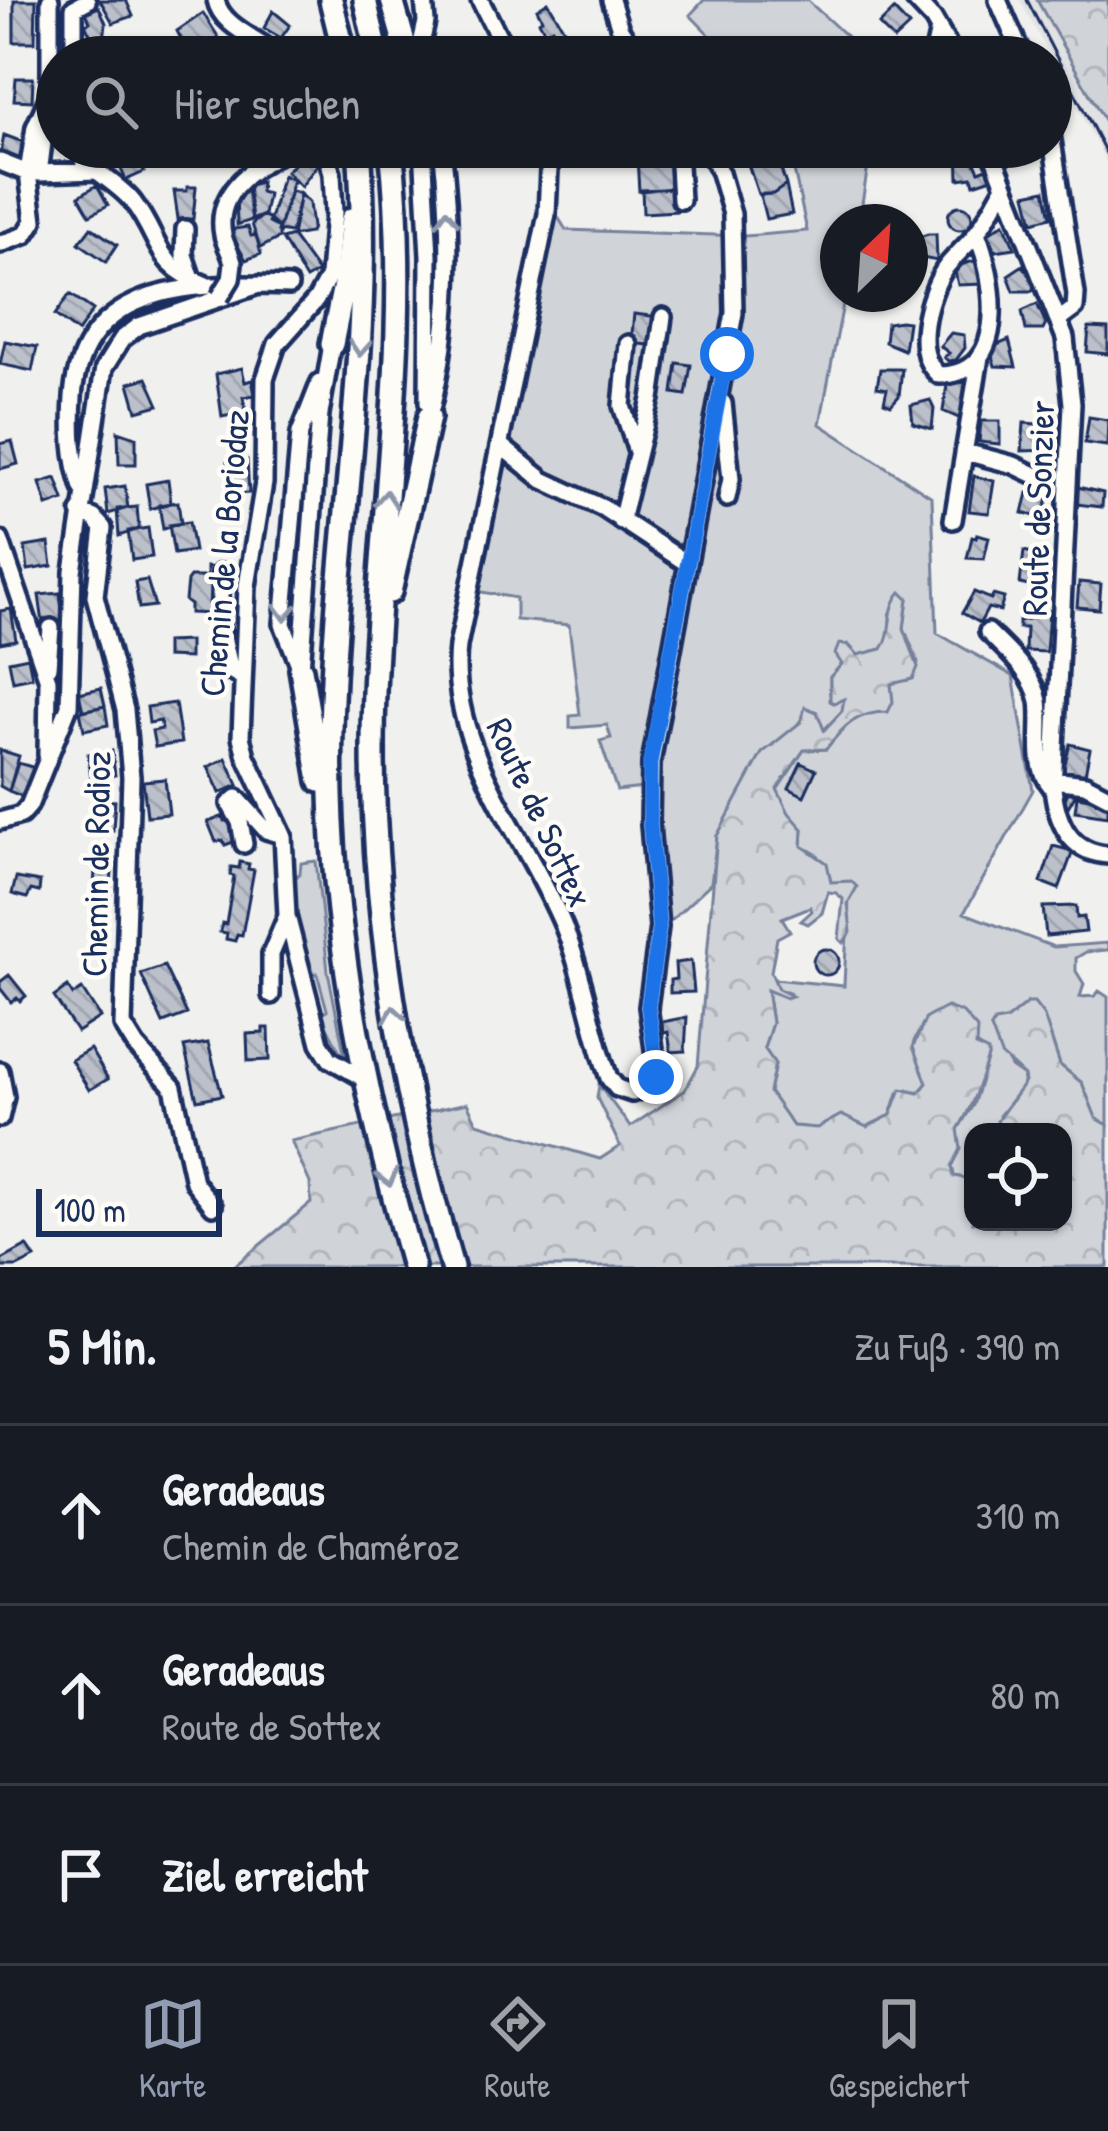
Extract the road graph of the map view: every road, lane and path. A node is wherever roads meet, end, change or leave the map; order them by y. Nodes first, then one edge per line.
1 (50, 0) edge
2 (216, 0) edge
3 (332, 0) edge
4 (365, 0) edge
5 (392, 0) edge
6 (424, 0) edge
7 (480, 0) edge
8 (611, 0) edge
9 (915, 0) edge
10 (998, 0) edge
11 (88, 1) edge
12 (939, 29) junction
13 (50, 36) edge
14 (74, 36) edge
15 (250, 36) edge
16 (340, 36) edge
17 (373, 36) edge
18 (404, 36) edge
19 (420, 36) edge
20 (498, 36) edge
21 (625, 36) edge
22 (938, 36) edge
23 (943, 36) edge
24 (1014, 36) edge
25 (35, 127) edge
26 (0, 161) edge
27 (40, 168) edge
28 (256, 168) edge
29 (330, 168) edge
30 (356, 168) edge
31 (360, 168) edge
32 (392, 168) edge
33 (424, 168) edge
34 (443, 168) edge
35 (549, 168) edge
36 (679, 168) edge
37 (718, 168) edge
38 (998, 168) edge
39 (1056, 168) edge
40 (85, 170) joint
41 (28, 173) junction
42 (1005, 186) junction
43 (681, 200) dead end
44 (185, 229) dead end
45 (977, 233) junction
46 (0, 244) edge
47 (232, 259) junction
48 (192, 279) junction
49 (241, 284) junction
50 (259, 285) junction
51 (290, 286) dead end
52 (214, 291) junction
53 (663, 316) dead end
54 (1059, 320) junction
55 (332, 344) joint
56 (628, 344) dead end
57 (980, 357) junction
58 (720, 388) junction
59 (429, 418) junction
60 (500, 445) junction
61 (965, 452) junction
62 (638, 454) junction
63 (1040, 477) dead end
64 (83, 491) junction
65 (728, 498) dead end
66 (80, 512) junction
67 (953, 520) dead end
68 (621, 521) junction
69 (0, 540) edge
70 (688, 564) junction
71 (221, 573) dead end
72 (51, 628) dead end
73 (988, 632) dead end
74 (376, 657) junction
75 (301, 669) joint
76 (242, 677) junction
77 (48, 680) junction
78 (48, 758) junction
79 (1053, 784) junction
80 (1108, 796) edge
81 (2, 826) edge
82 (283, 835) junction
83 (244, 844) dead end
84 (1090, 853) junction
85 (1108, 855) edge
86 (1108, 867) edge
87 (336, 887) junction
88 (287, 916) junction
89 (271, 995) dead end
90 (0, 1071) edge
91 (365, 1084) junction
92 (0, 1118) edge
93 (213, 1206) dead end
94 (412, 1267) edge
95 (452, 1267) edge

1 - 13 street
2 - 15 street
3 - 16 highway
4 - 17 highway
5 - 18 highway
6 - 19 street
7 - 20 street
8 - 21 street
9 - 12 street
10 - 24 street
11 - 14 street
12 - 22 street
12 - 23 street
25 - 41 street
26 - 41 street
27 - 40 street
28 - 47 street
29 - 76 street, Chemin de la Boriodaz
30 - 55 highway
31 -> 87 highway
74 -> 32 highway
33 - 59 street
59 -> 34 street
35 - 60 street, Route de Sottex
36 - 43 street
37 - 58 street
38 - 42 street, Route de Sonzier
39 - 54 street
40 - 48 street
41 - 46 street
42 - 45 street
42 - 54 street, Route de Sonzier
44 - 48 street
45 - 57 street
45 - 57 street
47 - 49 street
47 - 52 street, bridge
48 - 52 street
49 - 50 street
49 - 52 street
50 - 51 street
50 - 52 street
52 - 64 street
52 - 64 street
53 - 62 street
54 - 79 street, Route de Sonzier
55 -> 75 street
56 - 62 street
57 - 61 street
58 - 65 street
58 - 70 street
59 - 74 highway
60 - 68 street
60 - 70 street, Route de Sottex
61 - 63 street
61 - 67 street
62 - 68 street
64 - 66 street
66 - 78 street
66 - 93 street, Chemin de Rodioz
68 - 70 street
69 - 77 street
71 - 76 street
72 - 77 street
73 - 79 street
95 -> 74 highway
75 - 87 highway
76 - 82 street, Chemin de la Boriodaz
77 - 78 street
78 - 81 street
79 - 80 street
79 - 84 street, Route de Sonzier
82 - 83 street
82 - 88 street, Chemin de la Boriodaz
84 - 85 street
84 - 86 street, Route de Sonzier
87 - 91 highway
88 - 89 street
88 - 91 street, Chemin de la Boriodaz
90 - 92 street
91 -> 94 highway

